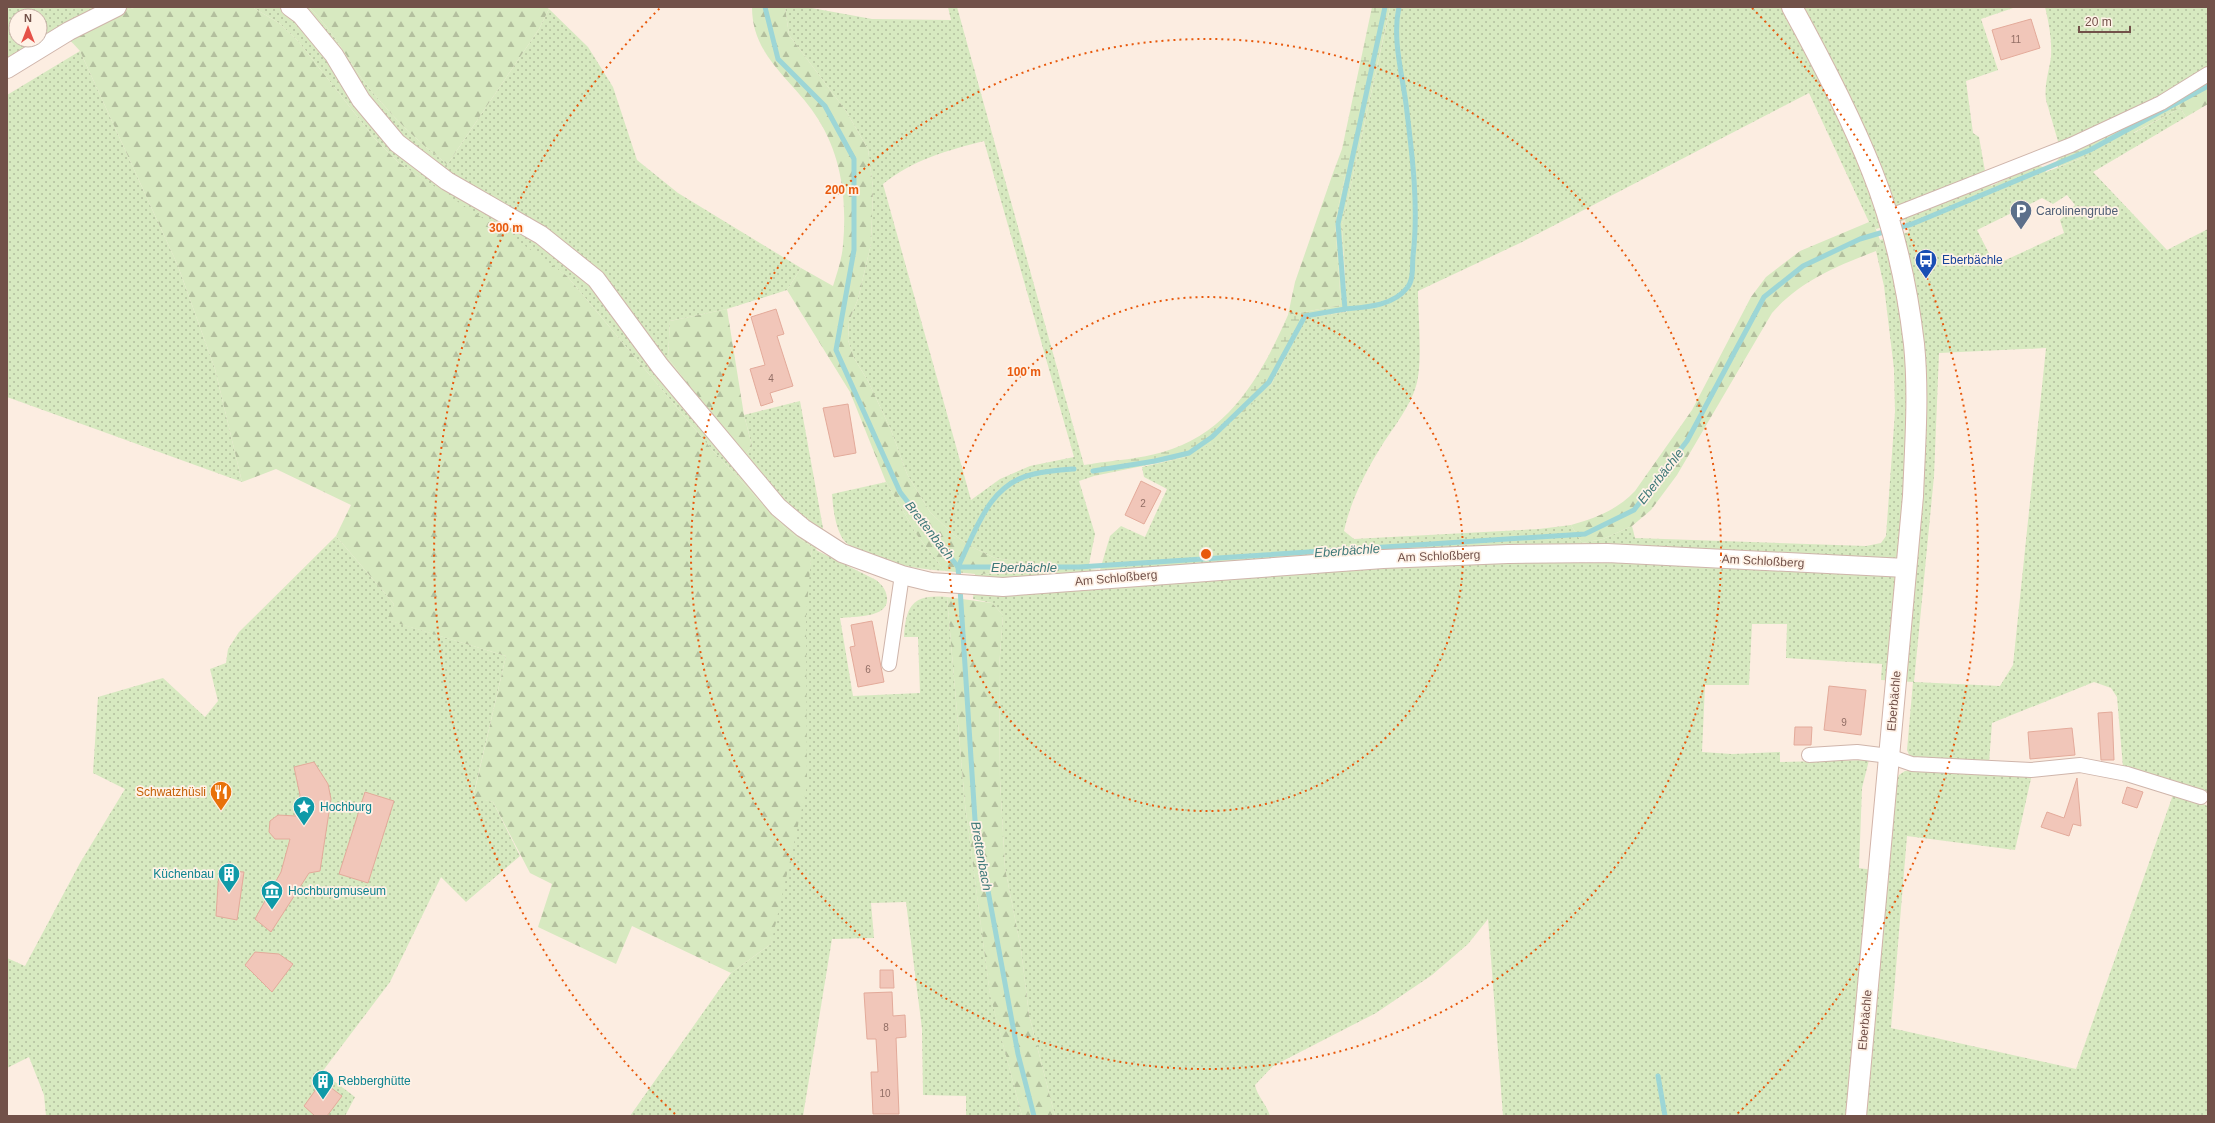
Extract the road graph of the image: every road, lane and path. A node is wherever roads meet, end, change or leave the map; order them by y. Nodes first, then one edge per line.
1 (117, 7) edge
2 (290, 7) edge
3 (1792, 7) edge
4 (7, 69) edge
5 (2208, 74) edge
6 (1891, 226) junction
7 (1906, 568) junction
8 (902, 575) junction
9 (889, 664) dead end
10 (1809, 755) dead end
11 (1889, 756) junction
12 (2201, 797) dead end
13 (1856, 1116) edge

1 - 4 street
2 - 8 street, Am Schloßberg
3 - 6 main road, Eberbächle
5 - 6 street
6 - 7 main road, Eberbächle
7 - 8 street, Am Schloßberg
7 - 11 main road, Eberbächle
8 - 9 street
10 - 11 street
11 - 12 street
11 - 13 main road, Eberbächle

